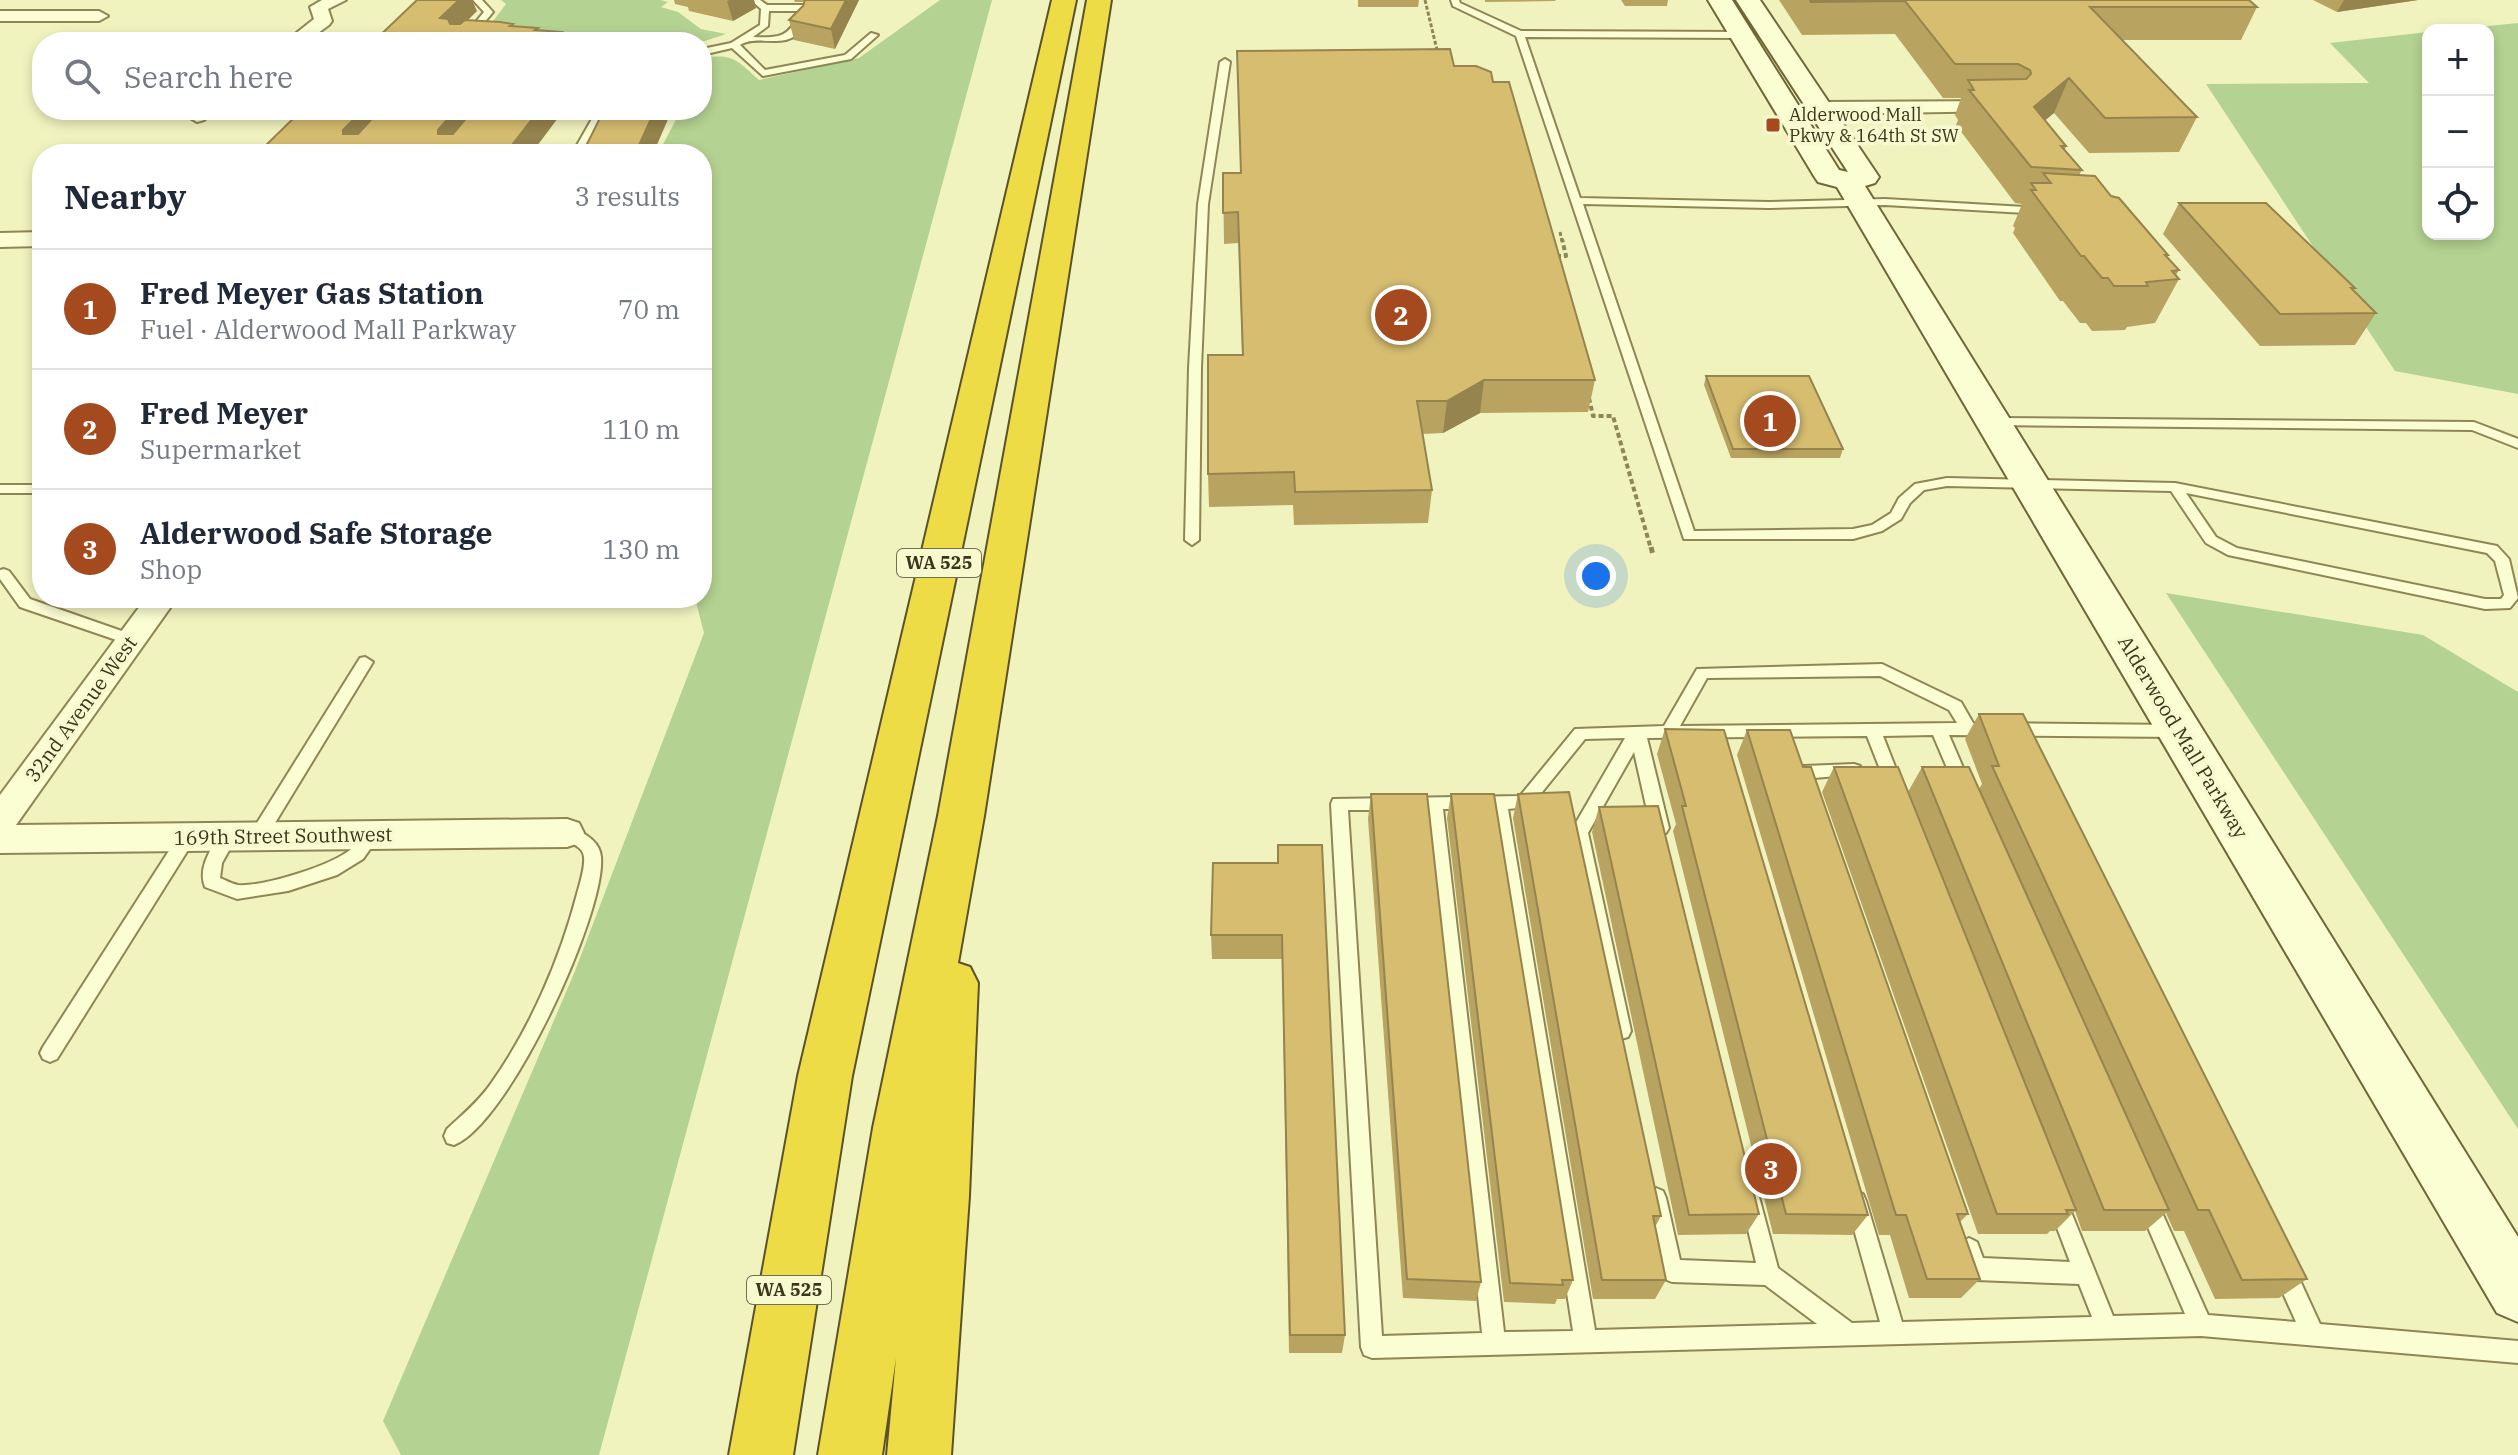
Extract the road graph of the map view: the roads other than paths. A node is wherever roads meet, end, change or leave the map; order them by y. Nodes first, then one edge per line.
1 (337, 0) edge
2 (477, 0) edge
3 (755, 0) edge
4 (1064, 0) edge
5 (1099, 0) edge
6 (1455, 0) edge
7 (1720, 0) edge
8 (1748, 0) edge
9 (765, 8) junction
10 (0, 16) edge
11 (99, 16) dead end
12 (308, 32) edge
13 (472, 32) edge
14 (1520, 34) junction
15 (874, 35) dead end
16 (1744, 35) junction
17 (744, 39) junction
18 (734, 45) junction
19 (712, 50) edge
20 (1225, 62) dead end
21 (2005, 107) edge
22 (1821, 108) junction
23 (596, 120) edge
24 (583, 144) edge
25 (1846, 195) junction
26 (1576, 201) junction
27 (2057, 212) edge
28 (32, 239) edge
29 (0, 240) edge
30 (1994, 422) junction
31 (2518, 444) edge
32 (2029, 482) junction
33 (2175, 487) junction
34 (0, 489) edge
35 (32, 489) edge
36 (1192, 540) dead end
37 (4, 574) dead end
38 (32, 605) edge
39 (39, 608) edge
40 (155, 608) edge
41 (131, 640) junction
42 (365, 662) dead end
43 (1872, 729) junction
44 (1938, 729) junction
45 (1968, 729) junction
46 (2179, 731) junction
47 (1637, 732) junction
48 (1669, 732) junction
49 (1888, 770) junction
50 (1899, 799) edge
51 (1970, 801) edge
52 (1498, 802) junction
53 (1814, 802) edge
54 (1434, 803) junction
55 (961, 816) junction
56 (0, 821) edge
57 (567, 833) joint
58 (371, 835) junction
59 (243, 836) junction
60 (187, 837) junction
61 (0, 839) edge
62 (1663, 840) edge
63 (1624, 1044) edge
64 (50, 1053) dead end
65 (454, 1136) dead end
66 (2136, 1179) edge
67 (1653, 1180) edge
68 (1746, 1181) edge
69 (1850, 1182) edge
70 (2051, 1185) edge
71 (1960, 1223) edge
72 (2274, 1250) edge
73 (2086, 1273) junction
74 (1769, 1274) junction
75 (2518, 1292) edge
76 (2201, 1325) junction
77 (2107, 1328) junction
78 (1894, 1333) junction
79 (1849, 1335) junction
80 (2314, 1335) junction
81 (1586, 1341) junction
82 (1494, 1344) junction
83 (2518, 1352) edge
84 (761, 1455) edge
85 (850, 1455) edge
86 (919, 1455) edge

1 - 12 street
2 - 13 lane
3 - 9 lane
4 - 84 highway, WA 525
5 - 55 highway, WA 525
6 - 14 lane
7 - 16 main road, Alderwood Mall Parkway
8 - 22 main road
9 - 17 lane
9 - 17 lane
10 - 11 street
14 - 16 lane
14 - 26 lane
15 - 18 lane
16 - 25 main road, Alderwood Mall Parkway
17 - 18 lane
18 - 19 lane
20 - 36 lane
21 - 22 street
22 - 25 main road
23 - 24 lane
25 - 26 lane
25 - 27 lane
25 - 30 main road, Alderwood Mall Parkway
26 - 32 lane
28 - 29 street
30 - 31 lane
30 - 32 main road, Alderwood Mall Parkway
32 - 33 lane
32 - 46 main road, Alderwood Mall Parkway
33 - 33 lane
34 - 35 lane
37 - 38 lane
39 - 41 lane
40 - 41 street, 32nd Avenue West
41 - 56 street, 32nd Avenue West
42 - 59 lane
43 - 44 lane
43 - 48 lane
43 - 49 lane
44 - 45 lane
44 - 51 lane
45 - 46 lane
45 - 48 lane
46 - 75 main road, Alderwood Mall Parkway
47 - 48 lane
47 - 52 lane
47 - 62 lane
47 - 63 lane
49 - 50 lane
49 - 53 lane
52 - 54 lane
52 - 81 lane
54 - 82 lane
54 - 82 lane
55 - 85 highway, WA 525
55 - 86 highway
57 - 58 street, 169th Street Southwest
57 - 65 lane
58 - 59 street, 169th Street Southwest
58 - 59 lane
59 - 60 street, 169th Street Southwest
60 - 61 street, 169th Street Southwest
60 - 64 lane
66 - 76 lane
67 - 74 lane
68 - 74 lane
69 - 78 lane
70 - 73 lane
71 - 73 lane
72 - 80 lane
73 - 77 lane
74 - 79 lane
76 - 77 lane
76 - 80 lane
77 - 78 lane
78 - 79 lane
79 - 81 lane
80 - 83 lane
81 - 82 lane

